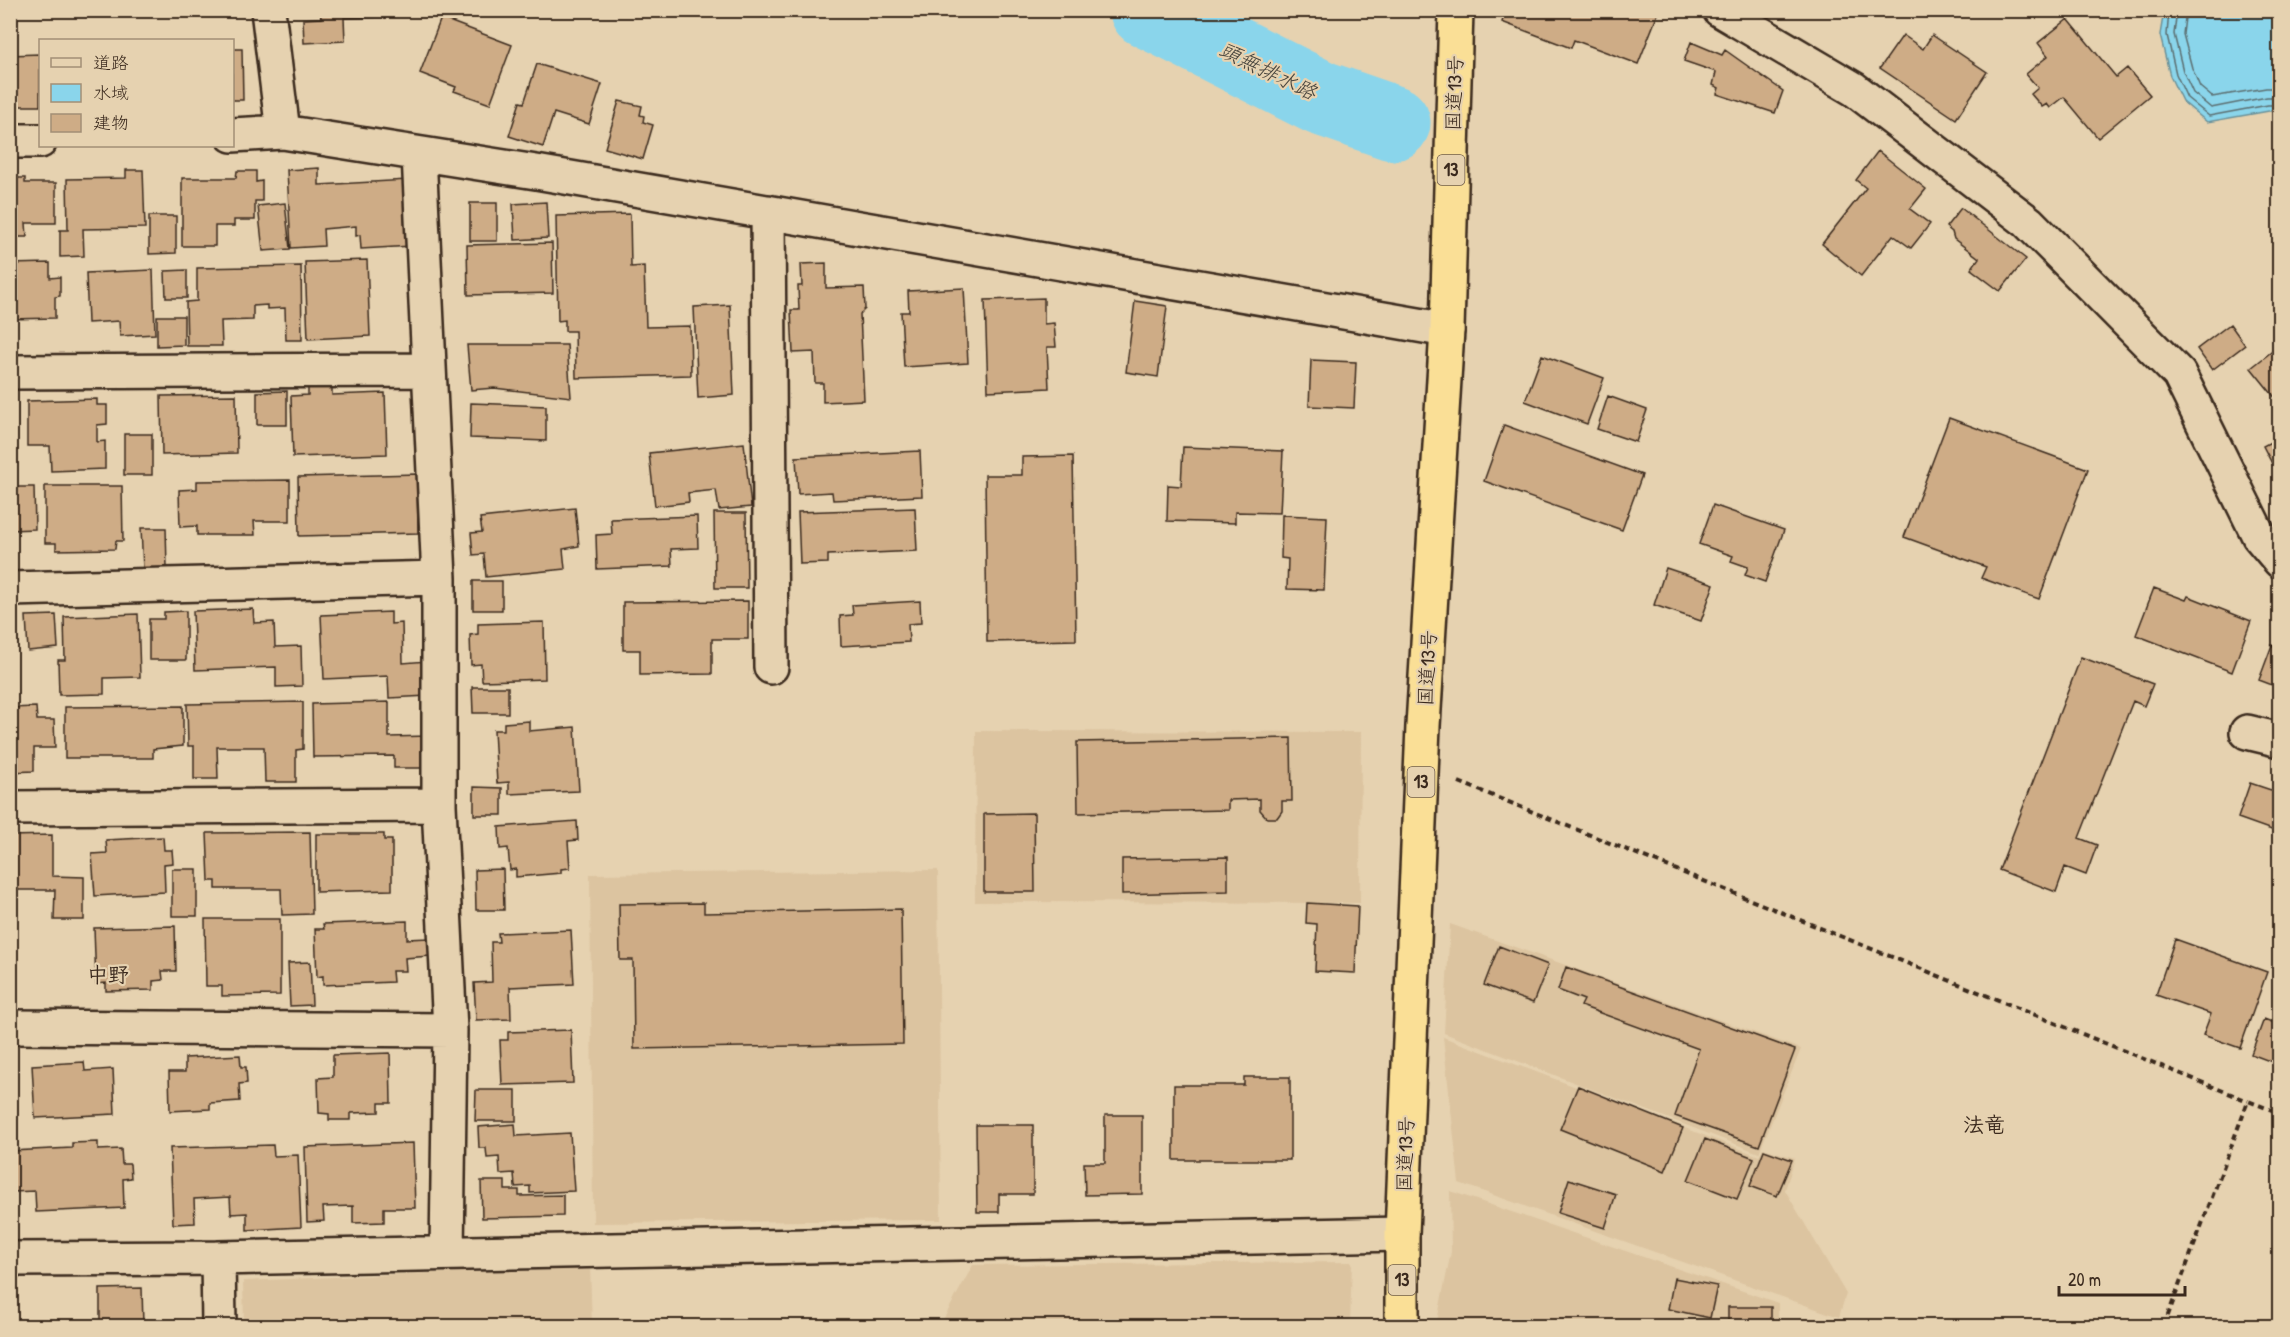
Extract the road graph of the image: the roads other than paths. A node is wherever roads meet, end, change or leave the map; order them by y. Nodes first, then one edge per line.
1 (268, 10) edge
2 (1456, 10) edge
3 (1720, 10) edge
4 (284, 132) junction
5 (234, 135) edge
6 (10, 141) edge
7 (39, 141) edge
8 (419, 154) junction
9 (768, 212) junction
10 (1447, 330) junction
11 (429, 370) junction
12 (10, 372) edge
13 (2269, 532) edge
14 (2280, 561) edge
15 (439, 578) junction
16 (10, 590) edge
17 (771, 667) dead end
18 (2247, 732) dead end
19 (2280, 740) edge
20 (439, 805) junction
21 (10, 808) edge
22 (10, 1027) edge
23 (450, 1030) junction
24 (1402, 1234) junction
25 (447, 1252) junction
26 (218, 1258) junction
27 (10, 1259) edge
28 (219, 1326) edge
29 (1401, 1326) edge

1 - 4 street
2 - 10 highway, 国道13号 / 13
3 - 13 street
4 - 5 street
4 - 8 street
6 - 7 street
8 - 9 street
8 - 11 street
9 - 10 street
9 - 17 street
10 - 24 highway, 国道13号 / 13
11 - 12 street
11 - 15 street
13 - 14 street
15 - 16 street
15 - 20 street
18 - 19 street
20 - 21 street
20 - 23 street
22 - 23 street
23 - 25 street
24 - 25 street
24 - 29 highway, 国道13号 / 13
25 - 26 street
26 - 27 street
26 - 28 street

